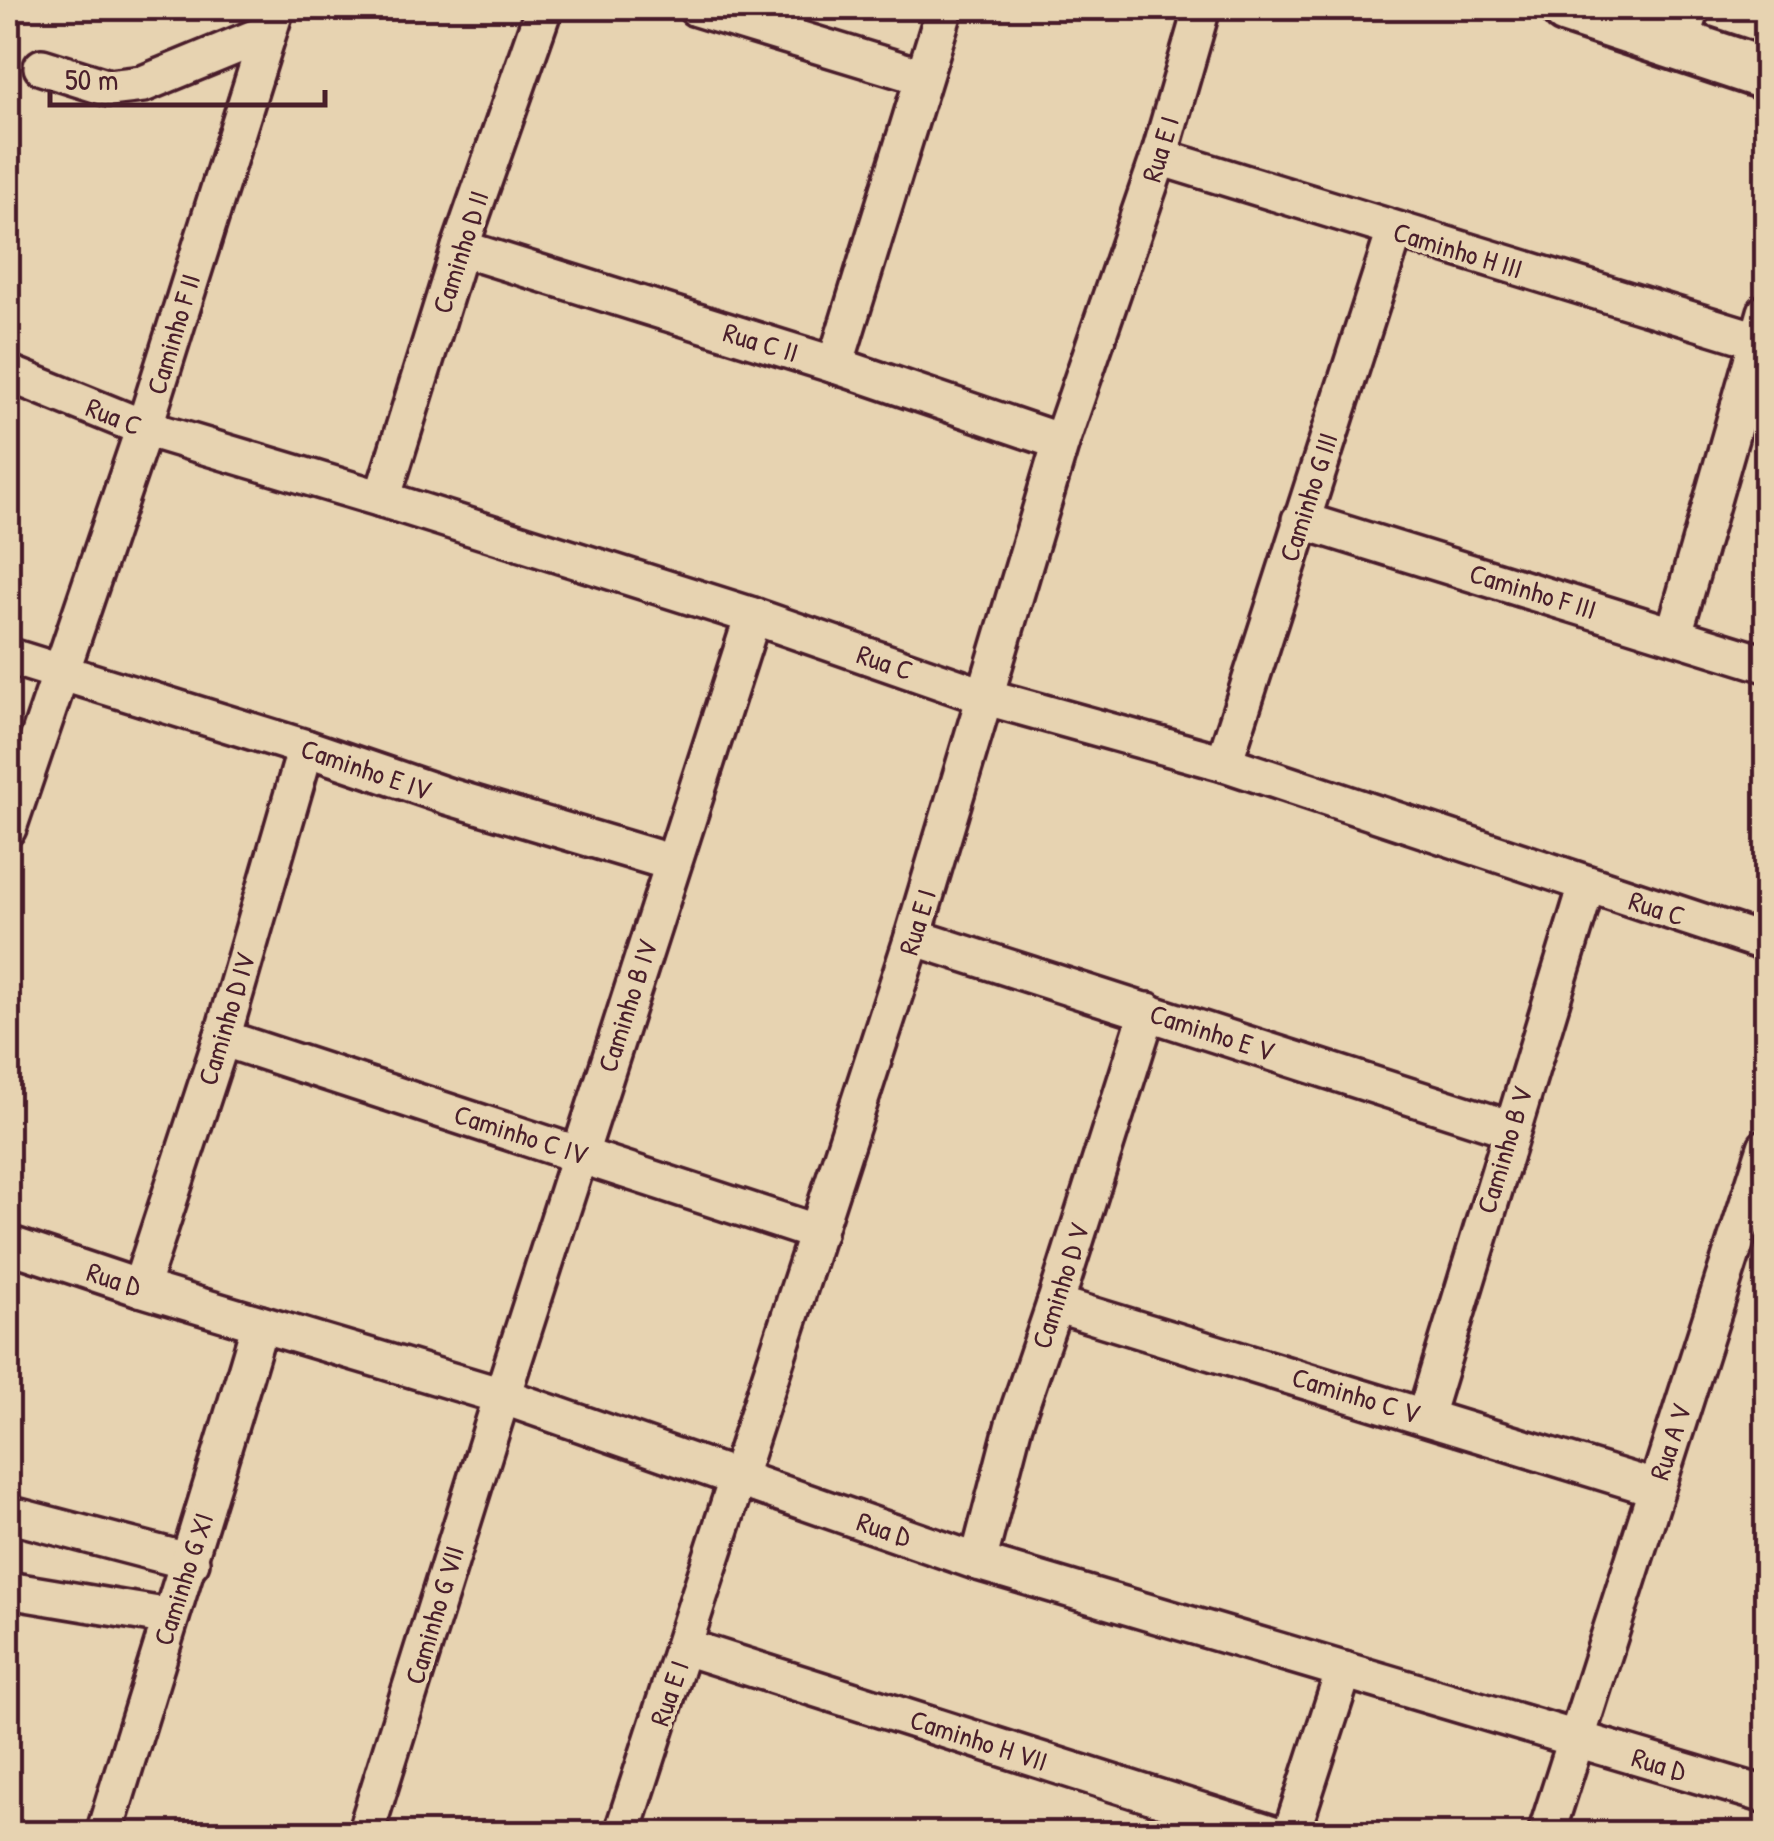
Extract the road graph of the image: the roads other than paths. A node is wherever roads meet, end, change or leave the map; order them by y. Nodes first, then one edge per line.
1 (544, 8) edge
2 (696, 8) edge
3 (945, 8) edge
4 (1202, 8) edge
5 (1567, 8) edge
6 (272, 20) edge
7 (1685, 26) edge
8 (42, 67) dead end
9 (1766, 74) edge
10 (923, 77) junction
11 (1159, 156) junction
12 (1394, 231) junction
13 (460, 248) junction
14 (1762, 326) edge
15 (835, 365) junction
16 (8, 372) edge
17 (144, 428) junction
18 (1060, 442) junction
19 (382, 498) junction
20 (1300, 520) junction
21 (753, 616) junction
22 (1674, 634) junction
23 (8, 656) edge
24 (1766, 664) edge
25 (59, 673) junction
26 (983, 696) junction
27 (306, 748) junction
28 (1224, 764) junction
29 (8, 828) edge
30 (673, 863) junction
31 (1587, 886) junction
32 (913, 937) junction
33 (1766, 943) edge
34 (1148, 1011) junction
35 (222, 1038) junction
36 (1510, 1128) junction
37 (1766, 1147) edge
38 (580, 1153) junction
39 (1757, 1211) edge
40 (818, 1233) junction
41 (8, 1244) edge
42 (140, 1288) junction
43 (1056, 1304) junction
44 (260, 1324) junction
45 (502, 1396) junction
46 (1424, 1416) junction
47 (738, 1478) junction
48 (1656, 1488) junction
49 (8, 1514) edge
50 (191, 1562) junction
51 (978, 1562) junction
52 (8, 1590) edge
53 (170, 1616) junction
54 (685, 1648) junction
55 (1344, 1670) junction
56 (1577, 1739) junction
57 (1766, 1795) edge
58 (104, 1834) edge
59 (365, 1834) edge
60 (622, 1834) edge
61 (1274, 1834) edge
62 (1291, 1834) edge
63 (1546, 1834) edge

1 - 13 street, Caminho D II
2 - 10 street
3 - 10 street
4 - 11 street, Rua E I
5 - 7 street
6 - 8 street
6 - 17 street, Caminho F II
7 - 9 street
10 - 15 street
11 - 12 street, Caminho H III
11 - 18 street, Rua E I
12 - 14 street, Caminho H III
12 - 20 street, Caminho G III
13 - 15 street, Rua C II
13 - 19 street, Caminho D II
14 - 22 street
15 - 18 street, Rua C II
16 - 17 street, Rua C
17 - 19 street, Rua C
17 - 25 street, Caminho F II
18 - 26 street, Rua E I
19 - 21 street, Rua C
20 - 22 street, Caminho F III
20 - 28 street, Caminho G III
21 - 26 street, Rua C
21 - 30 street, Caminho B IV
22 - 24 street, Caminho F III
23 - 25 street, Caminho E IV
25 - 27 street, Caminho E IV
25 - 29 street, Caminho F II
26 - 28 street, Rua C
26 - 32 street, Rua E I
27 - 30 street, Caminho E IV
27 - 35 street, Caminho D IV
28 - 31 street, Rua C
30 - 38 street, Caminho B IV
31 - 33 street, Rua C
31 - 36 street, Caminho B V
32 - 34 street, Caminho E V
32 - 40 street, Rua E I
34 - 36 street, Caminho E V
34 - 43 street, Caminho D V
35 - 38 street, Caminho C IV
35 - 42 street, Caminho D IV
36 - 46 street, Caminho B V
37 - 39 street, Rua A V
38 - 40 street, Caminho C IV
38 - 45 street, Caminho B IV
39 - 48 street, Rua A V
40 - 47 street, Rua E I
41 - 42 street, Rua D
42 - 44 street, Rua D
43 - 46 street, Caminho C V
43 - 51 street, Caminho D V
44 - 45 street, Rua D
44 - 50 street, Caminho G XI
45 - 47 street, Rua D
45 - 59 street, Caminho G VII
46 - 48 street, Caminho C V
47 - 51 street, Rua D
47 - 54 street, Rua E I
48 - 56 street, Rua A V
49 - 50 street
50 - 53 street, Caminho G XI
51 - 55 street, Rua D
52 - 53 street
53 - 58 street, Caminho G XI
54 - 60 street, Rua E I
54 - 61 street, Caminho H VII
55 - 56 street, Rua D
55 - 62 street
56 - 57 street, Rua D
56 - 63 street, Rua A V

